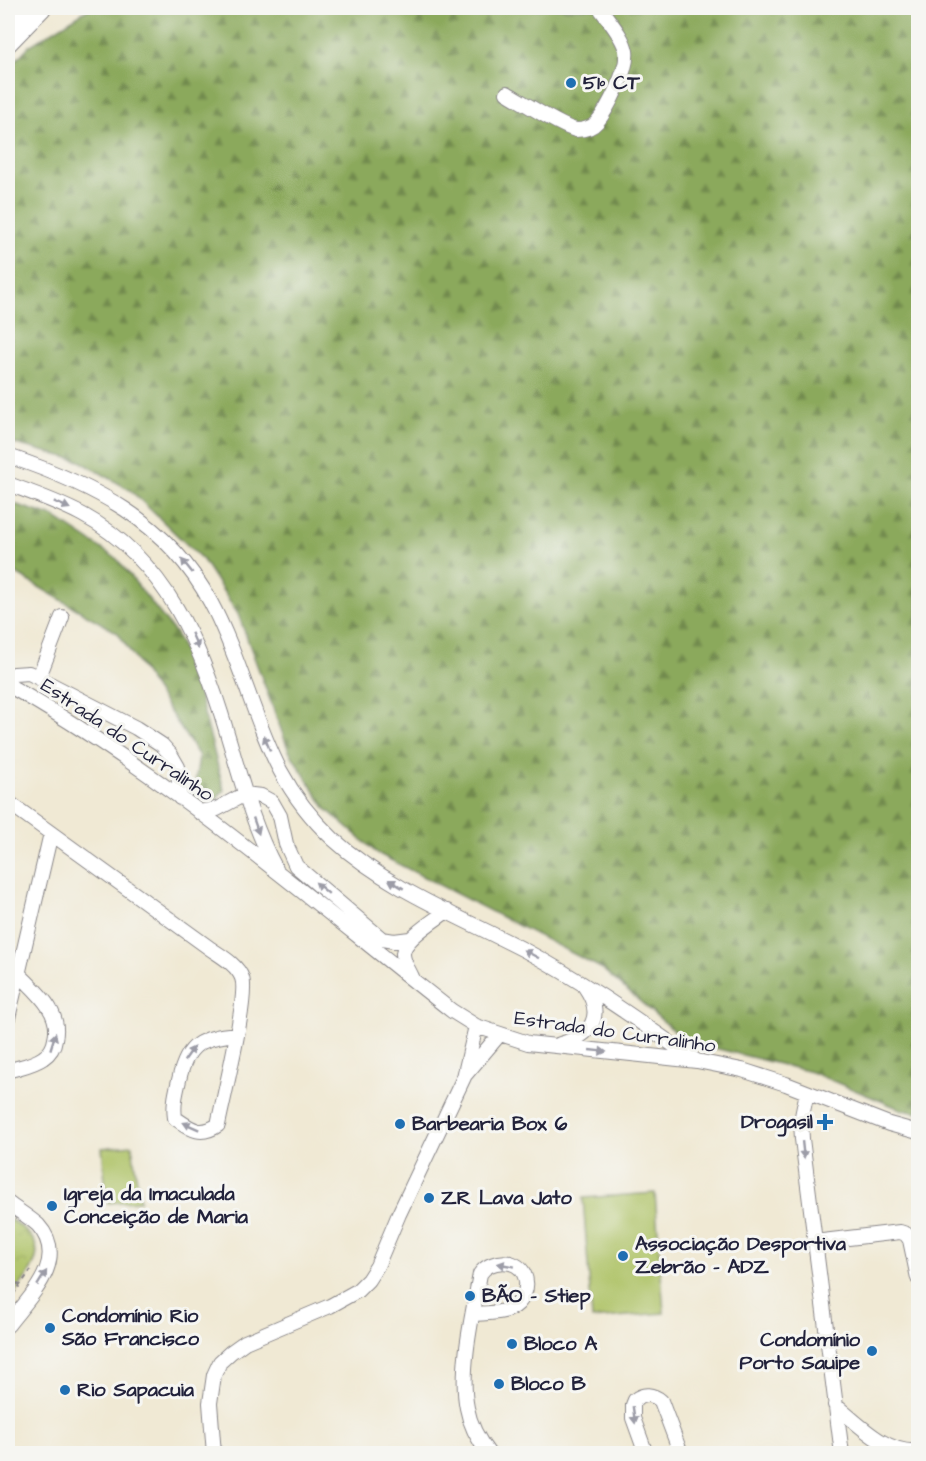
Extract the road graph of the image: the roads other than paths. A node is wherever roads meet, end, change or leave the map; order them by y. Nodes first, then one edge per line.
1 (35, 8) edge
2 (42, 8) edge
3 (600, 8) edge
4 (8, 21) edge
5 (8, 43) edge
6 (507, 93) dead end
7 (8, 456) edge
8 (8, 484) edge
9 (62, 617) dead end
10 (39, 677) junction
11 (8, 679) edge
12 (8, 685) edge
13 (245, 794) junction
14 (180, 798) junction
15 (8, 802) edge
16 (227, 805) junction
17 (200, 812) junction
18 (223, 831) junction
19 (51, 832) junction
20 (277, 873) junction
21 (447, 911) junction
22 (410, 939) junction
23 (18, 973) junction
24 (414, 981) junction
25 (582, 982) junction
26 (8, 1018) edge
27 (476, 1026) junction
28 (236, 1034) junction
29 (499, 1035) junction
30 (552, 1046) junction
31 (697, 1061) junction
32 (8, 1071) edge
33 (464, 1077) junction
34 (807, 1092) junction
35 (918, 1132) edge
36 (8, 1203) edge
37 (814, 1242) junction
38 (918, 1278) edge
39 (473, 1314) junction
40 (8, 1325) edge
41 (835, 1405) junction
42 (918, 1451) edge
43 (214, 1454) edge
44 (489, 1454) edge
45 (646, 1454) edge
46 (681, 1454) edge
47 (842, 1454) edge

1 - 4 highway
2 - 5 main road
3 - 6 street
21 -> 7 street
8 -> 13 street
9 - 10 street
10 - 11 street
10 - 14 street
12 - 14 street, Estrada do Curralinho
13 - 16 street
13 -> 20 street
22 -> 13 street
14 - 17 street, Estrada do Curralinho
15 - 19 street
16 - 17 street
16 - 18 street
17 - 18 street, Estrada do Curralinho
18 - 20 street, Estrada do Curralinho
19 - 23 street
19 - 28 street
20 - 24 street, Estrada do Curralinho
21 - 22 street
25 -> 21 street
22 - 24 street
23 - 26 street
32 -> 23 street
24 - 27 street, Estrada do Curralinho
25 - 30 street
25 - 31 street
27 - 29 street, Estrada do Curralinho
27 - 33 street
28 -> 28 street
29 - 30 street, Estrada do Curralinho
29 - 33 street
30 -> 31 street, Estrada do Curralinho
31 - 34 street, Estrada do Curralinho
33 - 43 street
34 - 35 street, Estrada do Curralinho
34 -> 37 street
40 -> 36 street
37 - 38 street
37 - 41 street
39 -> 39 street
39 - 44 street
41 - 42 street
41 - 47 street
46 -> 45 street

